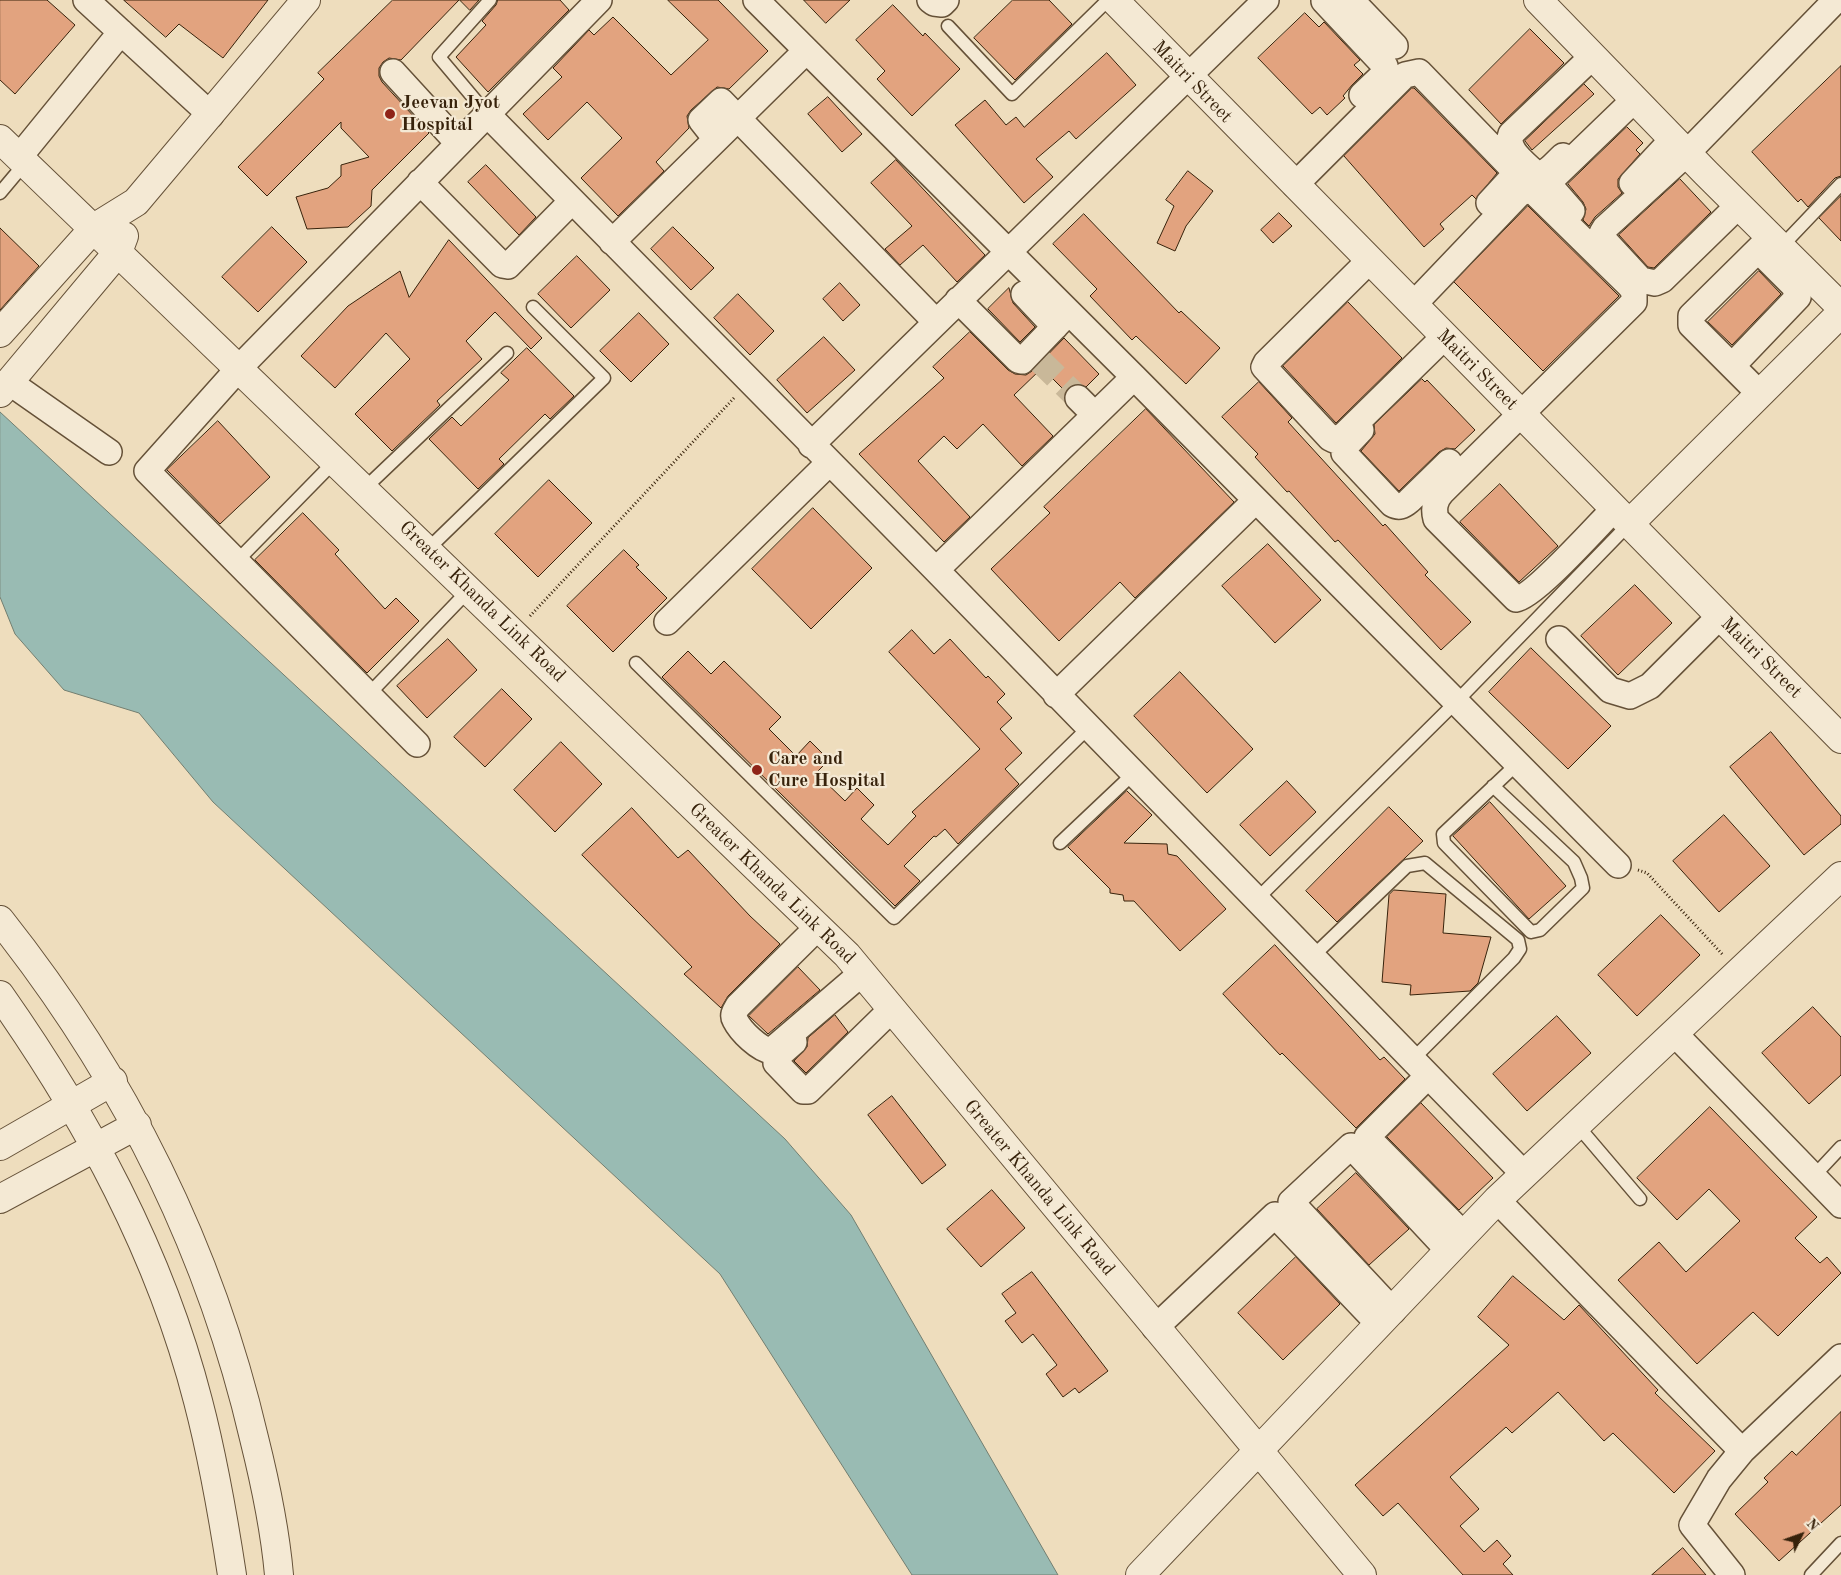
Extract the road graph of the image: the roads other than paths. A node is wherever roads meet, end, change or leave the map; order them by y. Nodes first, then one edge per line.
1 (86, 0) edge
2 (306, 0) edge
3 (490, 0) edge
4 (599, 0) edge
5 (756, 0) edge
6 (930, 0) edge
7 (946, 0) edge
8 (1108, 0) edge
9 (1114, 0) edge
10 (1266, 0) edge
11 (1351, 0) edge
12 (1538, 0) edge
13 (1324, 1) dead end
14 (1832, 1) edge
15 (948, 26) dead end
16 (121, 32) junction
17 (1394, 46) dead end
18 (806, 51) junction
19 (1589, 53) junction
20 (393, 72) dead end
21 (1186, 76) junction
22 (1455, 96) dead end
23 (1631, 97) junction
24 (487, 114) junction
25 (211, 116) junction
26 (738, 118) junction
27 (458, 143) junction
28 (1680, 146) junction
29 (15, 153) edge
30 (1288, 179) junction
31 (420, 182) junction
32 (1841, 184) edge
33 (0, 193) edge
34 (572, 201) junction
35 (136, 202) junction
36 (1739, 205) junction
37 (94, 228) junction
38 (612, 242) junction
39 (1770, 244) junction
40 (118, 252) junction
41 (1007, 252) junction
42 (1369, 261) junction
43 (1024, 294) dead end
44 (1408, 299) junction
45 (958, 300) junction
46 (532, 307) dead end
47 (1841, 307) edge
48 (1841, 313) edge
49 (1066, 320) junction
50 (936, 322) junction
51 (0, 333) edge
52 (1447, 340) junction
53 (507, 353) dead end
54 (1038, 359) dead end
55 (1732, 366) junction
56 (239, 368) junction
57 (1134, 377) junction
58 (4, 388) edge
59 (1760, 394) junction
60 (1516, 409) junction
61 (811, 445) junction
62 (109, 452) dead end
63 (335, 461) junction
64 (829, 463) junction
65 (364, 489) junction
66 (1255, 501) junction
67 (1622, 516) junction
68 (427, 550) junction
69 (236, 562) junction
70 (936, 570) junction
71 (469, 590) junction
72 (1720, 616) junction
73 (667, 622) dead end
74 (1559, 639) dead end
75 (636, 664) dead end
76 (368, 695) junction
77 (1056, 695) junction
78 (1456, 702) junction
79 (1088, 728) junction
80 (1841, 739) edge
81 (417, 744) dead end
82 (1517, 764) junction
83 (1133, 774) junction
84 (1493, 786) junction
85 (1060, 843) dead end
86 (1618, 865) road end
87 (1841, 876) edge
88 (1256, 900) junction
89 (0, 920) edge
90 (818, 927) junction
91 (1312, 957) junction
92 (864, 976) junction
93 (0, 995) edge
94 (892, 1009) junction
95 (1674, 1033) junction
96 (1420, 1068) junction
97 (113, 1081) junction
98 (73, 1105) junction
99 (138, 1125) junction
100 (1577, 1125) junction
101 (0, 1146) edge
102 (96, 1146) junction
103 (1841, 1147) edge
104 (1524, 1174) junction
105 (1814, 1176) junction
106 (0, 1199) edge
107 (1640, 1199) dead end
108 (1497, 1200) junction
109 (1841, 1204) edge
110 (1457, 1243) junction
111 (1386, 1318) junction
112 (1155, 1328) junction
113 (1841, 1357) edge
114 (1742, 1451) junction
115 (1259, 1453) junction
116 (1841, 1543) edge
117 (232, 1575) edge
118 (280, 1575) edge
119 (1140, 1575) edge
120 (1362, 1575) edge
121 (1732, 1575) edge
122 (1811, 1575) edge

1 - 16 street
2 - 25 street
3 - 24 lane
4 - 24 street
5 - 18 street
6 - 7 street
8 - 15 lane
9 - 21 street, Maitri Street
10 - 21 street
11 - 17 street
12 - 19 street
13 - 30 street
14 - 28 street
16 - 25 street
16 - 29 street
18 - 26 street
18 - 41 street
19 - 22 street
19 - 23 street
19 - 23 street
20 - 27 street
21 - 30 street, Maitri Street
21 - 41 street
23 - 28 street
23 - 28 street
24 - 27 street
24 - 34 street
25 - 35 street
26 - 38 street
26 - 50 street
27 - 31 street
28 - 36 street
28 - 36 street
29 - 33 lane
29 - 37 street, Greater Khanda Link Road
30 - 42 street, Maitri Street
30 - 44 street
31 - 34 street
31 - 56 street
32 - 39 lane
34 - 38 street
35 - 37 street
35 - 40 street
36 - 39 street
37 - 40 street, Greater Khanda Link Road
37 - 51 street
38 - 61 street
39 - 47 street
39 - 55 street
39 - 55 street
40 - 56 street, Greater Khanda Link Road
40 - 58 street
41 - 45 street
41 - 49 street
42 - 44 street, Maitri Street
42 - 52 street
43 - 49 street
44 - 52 street, Maitri Street
44 - 60 street
45 - 49 street
45 - 50 street
46 - 68 lane
48 - 59 street
49 - 54 street
49 - 57 street
50 - 61 street
52 - 60 street, Maitri Street
52 - 60 street
53 - 65 lane
55 - 59 street
56 - 63 street, Greater Khanda Link Road
56 - 69 street
57 - 66 street
57 - 70 street
58 - 62 street
59 - 67 street
60 - 67 street, Maitri Street
60 - 67 street
61 - 64 street
63 - 65 street, Greater Khanda Link Road
63 - 69 lane
64 - 70 street
64 - 73 street
65 - 68 street, Greater Khanda Link Road
66 - 77 street
66 - 78 street
67 - 72 street, Maitri Street
67 - 78 lane
68 - 71 street, Greater Khanda Link Road
69 - 76 street
70 - 77 street
71 - 76 lane
71 - 90 street, Greater Khanda Link Road
72 - 74 street
72 - 80 street, Maitri Street
75 - 79 lane
76 - 81 street
77 - 79 street
78 - 82 street
78 - 88 lane
79 - 83 street
82 - 84 lane
82 - 86 street
83 - 85 lane
83 - 88 street
84 - 84 lane
87 - 95 street
88 - 91 street
89 - 97 street
90 - 92 street, Greater Khanda Link Road
90 - 92 street
91 - 96 street
91 - 96 lane
92 - 94 street, Greater Khanda Link Road
92 - 94 street
93 - 98 street
94 - 112 street, Greater Khanda Link Road
95 - 100 street
95 - 105 street
96 - 104 street
96 - 110 street
97 - 98 street
97 - 99 street
98 - 101 street
98 - 102 street
99 - 102 street
99 - 118 street
100 - 104 street
100 - 107 lane
102 - 106 street
102 - 117 street
103 - 105 lane
104 - 108 street
105 - 109 street
108 - 110 street
108 - 114 street
110 - 111 street
110 - 111 street
111 - 112 street
111 - 115 street
112 - 115 street, Greater Khanda Link Road
113 - 114 street
114 - 121 street
115 - 119 street
115 - 120 street, Greater Khanda Link Road
116 - 122 lane

